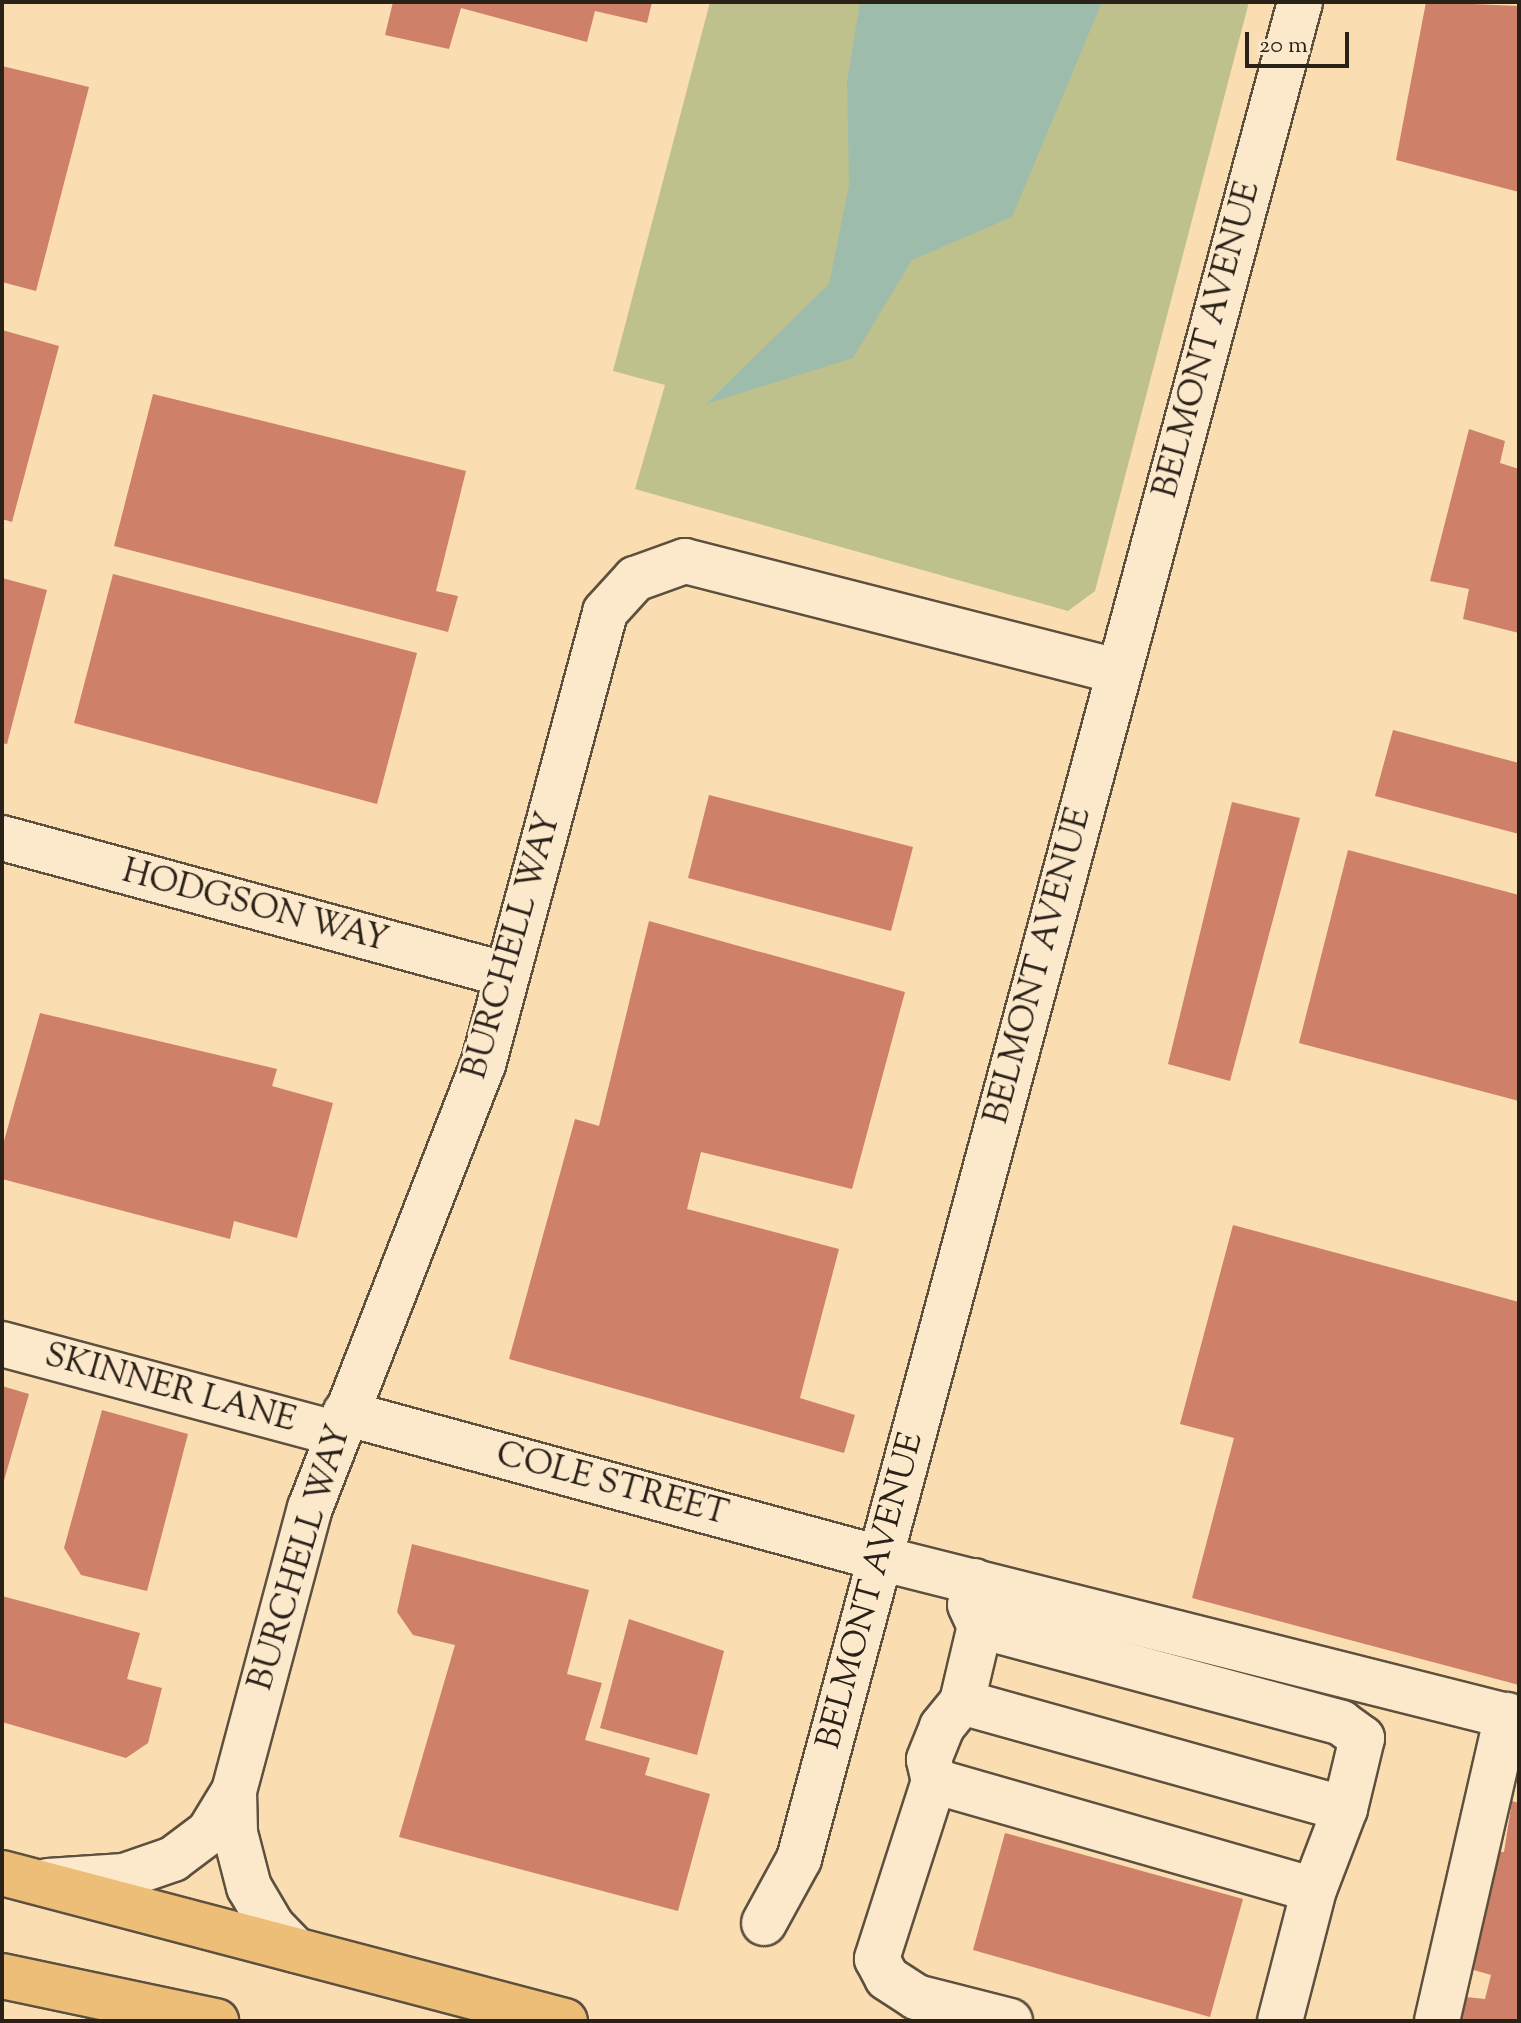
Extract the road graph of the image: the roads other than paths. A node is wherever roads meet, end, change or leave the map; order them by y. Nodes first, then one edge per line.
1 (1300, 2) edge
2 (1118, 671) junction
3 (2, 838) edge
4 (507, 975) junction
5 (2, 1344) edge
6 (341, 1424) junction
7 (879, 1558) junction
8 (974, 1581) junction
9 (980, 1626) junction
10 (962, 1702) junction
11 (1513, 1717) edge
12 (934, 1781) junction
13 (234, 1791) junction
14 (1345, 1809) junction
15 (18, 1877) edge
16 (1314, 1890) junction
17 (764, 1923) dead end
18 (295, 1950) junction
19 (2, 1976) edge
20 (216, 2021) edge
21 (565, 2021) edge
22 (1010, 2021) edge
23 (1280, 2021) edge
24 (1437, 2021) edge

1 - 2 street, BELMONT AVENUE
2 - 4 street, BURCHELL WAY
2 - 7 street, BELMONT AVENUE
3 - 4 street, HODGSON WAY
4 - 6 street, BURCHELL WAY
5 - 6 street, SKINNER LANE
6 - 7 street, COLE STREET
6 - 13 street, BURCHELL WAY
7 - 8 street, COLE STREET
7 - 17 street, BELMONT AVENUE
8 - 9 street
8 - 11 street, COLE STREET
9 - 10 street
9 - 14 street
10 - 12 street
10 - 14 street
11 - 24 street
12 - 16 street
12 - 22 street
13 - 15 street, BURCHELL WAY
13 - 18 street, BURCHELL WAY
14 - 16 street
15 - 18 highway
16 - 23 street
18 - 21 highway
19 - 20 highway

